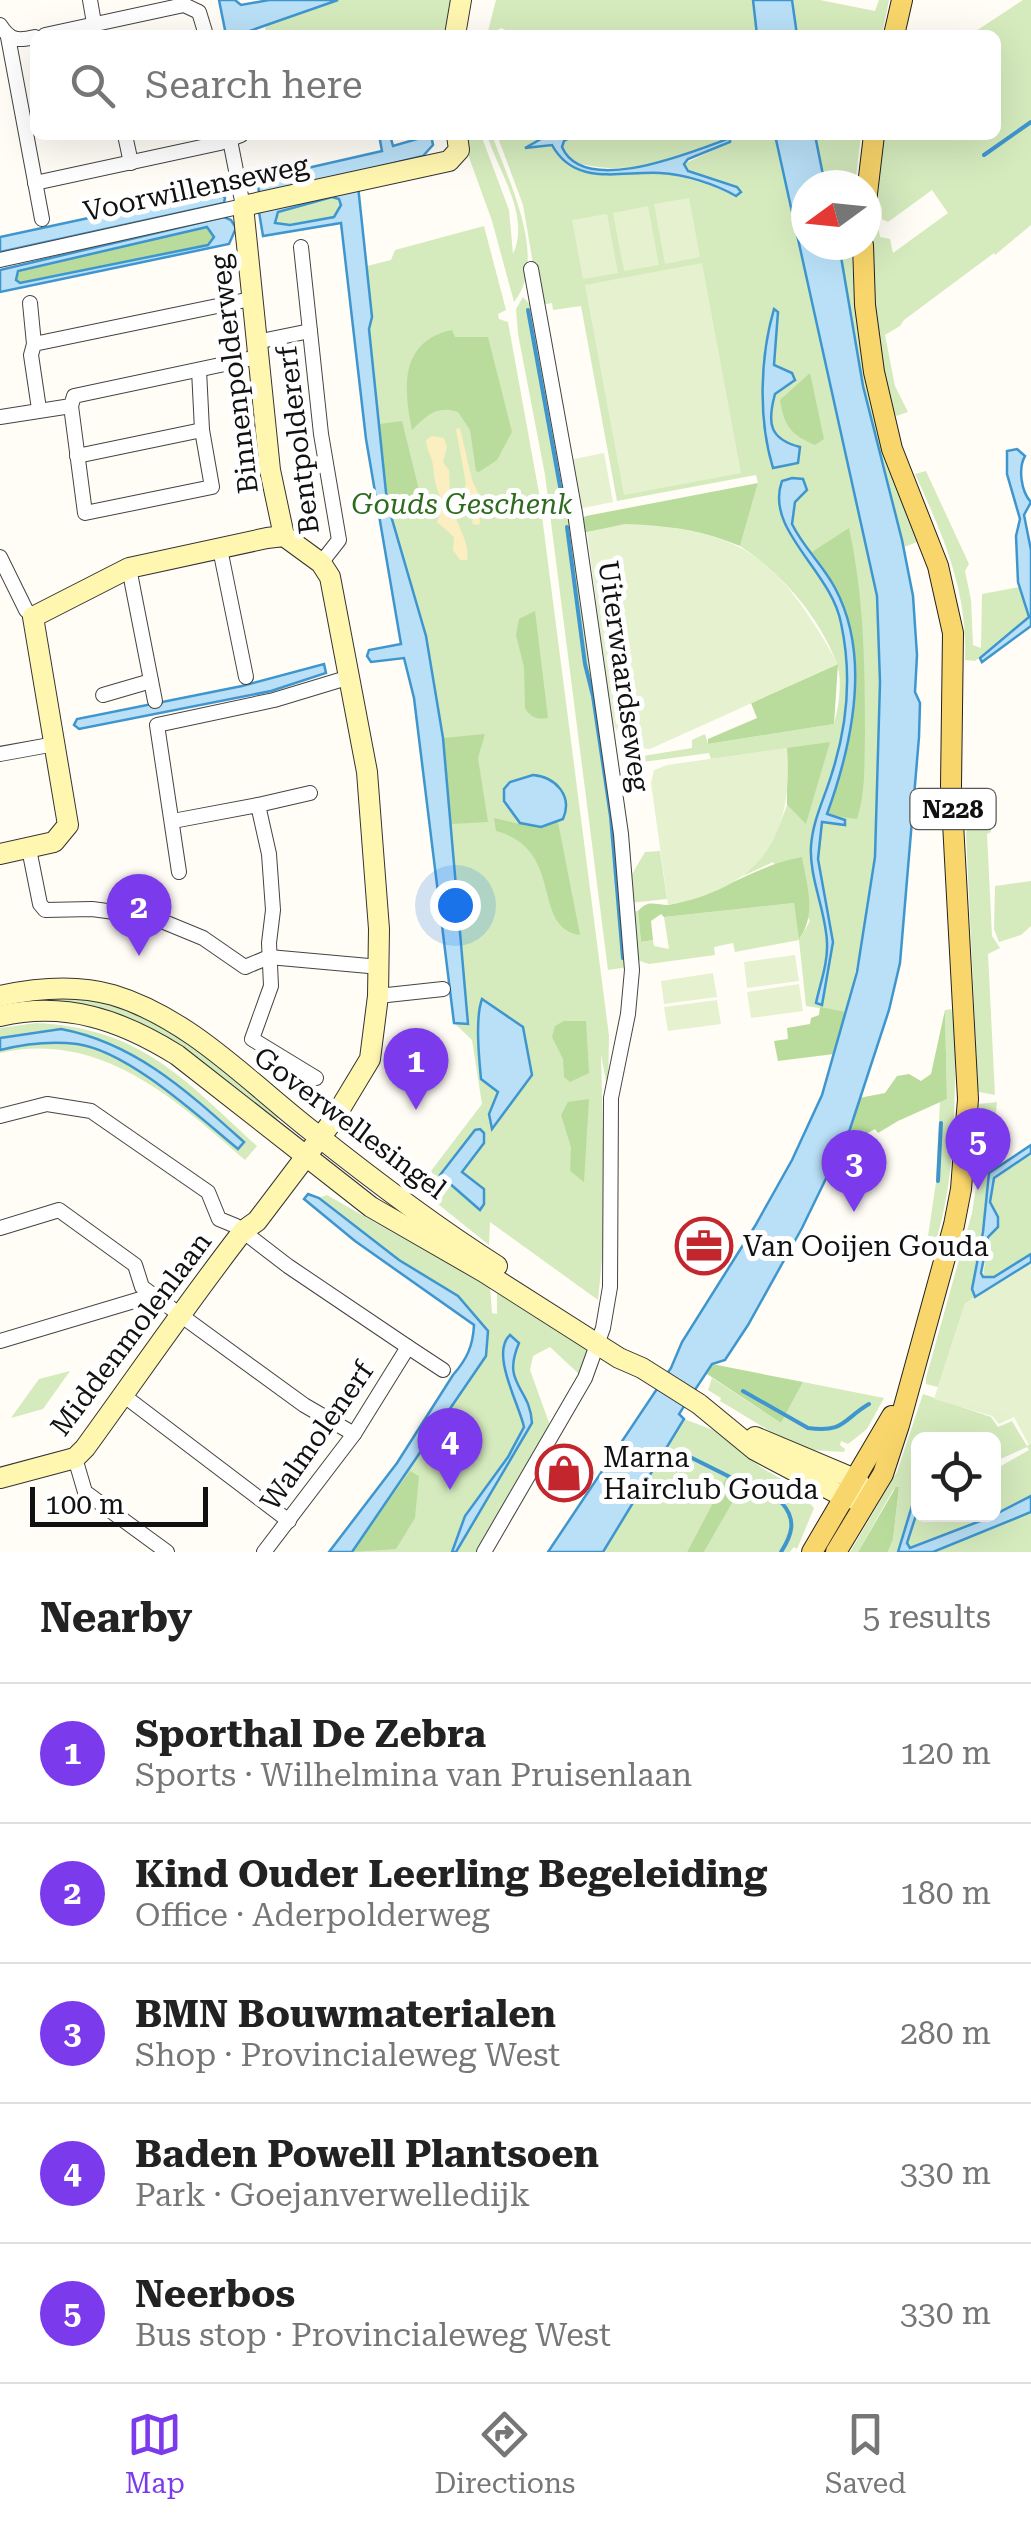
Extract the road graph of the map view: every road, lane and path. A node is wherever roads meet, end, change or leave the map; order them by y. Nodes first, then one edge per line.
1 (90, 0) edge
2 (462, 0) edge
3 (902, 0) edge
4 (175, 3) edge
5 (94, 23) junction
6 (65, 30) edge
7 (205, 30) edge
8 (456, 30) edge
9 (895, 30) edge
10 (4, 31) edge
11 (30, 38) edge
12 (126, 140) edge
13 (226, 140) edge
14 (234, 140) edge
15 (873, 140) edge
16 (458, 143) edge
17 (132, 163) junction
18 (870, 170) edge
19 (35, 183) junction
20 (243, 206) junction
21 (42, 219) dead end
22 (300, 247) dead end
23 (0, 260) edge
24 (864, 260) edge
25 (531, 269) dead end
26 (252, 298) junction
27 (30, 303) dead end
28 (310, 331) junction
29 (34, 344) junction
30 (257, 349) junction
31 (199, 370) junction
32 (71, 406) junction
33 (40, 409) junction
34 (0, 417) edge
35 (202, 430) junction
36 (77, 456) junction
37 (284, 536) junction
38 (220, 549) junction
39 (0, 557) edge
40 (321, 562) junction
41 (129, 568) junction
42 (33, 617) junction
43 (246, 677) dead end
44 (350, 677) junction
45 (150, 681) junction
46 (103, 695) dead end
47 (155, 701) dead end
48 (55, 744) junction
49 (0, 754) edge
50 (310, 793) dead end
51 (258, 805) junction
52 (173, 820) junction
53 (28, 849) junction
54 (0, 854) edge
55 (179, 872) dead end
56 (269, 958) junction
57 (380, 967) junction
58 (443, 989) dead end
59 (0, 996) edge
60 (378, 996) junction
61 (0, 1016) edge
62 (316, 1078) dead end
63 (0, 1116) edge
64 (314, 1133) junction
65 (300, 1151) junction
66 (0, 1228) edge
67 (244, 1231) junction
68 (154, 1295) junction
69 (180, 1313) junction
70 (600, 1339) junction
71 (0, 1341) edge
72 (408, 1347) junction
73 (443, 1370) dead end
74 (912, 1380) junction
75 (123, 1396) junction
76 (354, 1434) junction
77 (75, 1458) junction
78 (0, 1478) edge
79 (852, 1489) junction
80 (869, 1499) junction
81 (289, 1521) junction
82 (167, 1552) edge
83 (264, 1552) edge
84 (484, 1552) edge
85 (812, 1552) edge
86 (836, 1552) edge

1 - 5 street
2 - 8 street
3 - 9 main road
4 - 5 street
4 - 7 street
5 - 6 street
10 - 11 street
10 - 19 street
12 - 17 street
13 - 17 street
14 - 20 street
15 - 18 main road
16 - 20 street, Voorwillenseweg
17 - 19 street
19 - 21 street
20 - 23 street, Voorwillenseweg
20 - 26 street, Binnenpolderweg
22 - 28 street, Bentpoldererf
24 - 74 main road, N228
25 - 70 street, Uiterwaardseweg
26 - 29 street
26 - 30 street, Binnenpolderweg
27 - 29 street
28 - 30 street
28 - 40 street, Bentpoldererf
29 - 33 street
30 - 31 street
30 - 37 street, Binnenpolderweg
31 - 32 street
31 - 35 street
32 - 33 street
32 - 36 street
33 - 34 street
35 - 36 street
35 - 36 street
37 - 38 street
37 - 40 street
38 - 41 street
38 - 43 street
39 - 42 street
40 - 44 street, Middenmolenlaan
41 - 42 street
41 - 45 street
42 - 48 street
44 - 52 street
44 - 57 street, Middenmolenlaan
45 - 46 street
45 - 47 street
48 - 49 street
48 - 53 street
50 - 51 street
51 - 52 street
51 - 56 street
52 - 55 street
53 - 54 street
53 - 56 street
56 - 57 street
56 - 62 street
57 - 60 street, Middenmolenlaan
58 - 60 street
59 - 64 street, Goverwellesingel
60 - 64 street, Middenmolenlaan
61 - 65 street, Goverwellesingel
63 - 67 street, Walmolenerf
64 - 65 street, Middenmolenlaan
64 - 70 street, Goverwellesingel
65 - 67 street, Middenmolenlaan
65 - 70 street, Goverwellesingel
66 - 68 street
67 - 69 street, Middenmolenlaan
67 - 72 street, Walmolenerf
68 - 69 street
68 - 71 street
69 - 75 street, Middenmolenlaan
69 - 76 street
70 - 79 street, Goverwellesingel
70 - 84 street, Uiterwaardseweg
72 - 73 street, Walmolenerf
72 - 76 street, Walmolenerf
74 - 79 main road, N228
74 - 80 main road, N228
75 - 77 street, Middenmolenlaan
75 - 81 street
76 - 81 street, Walmolenerf
77 - 78 street, Middenmolenlaan
77 - 82 street
79 - 80 street
79 - 85 main road, N228
80 - 86 main road, N228
81 - 83 street, Walmolenerf

